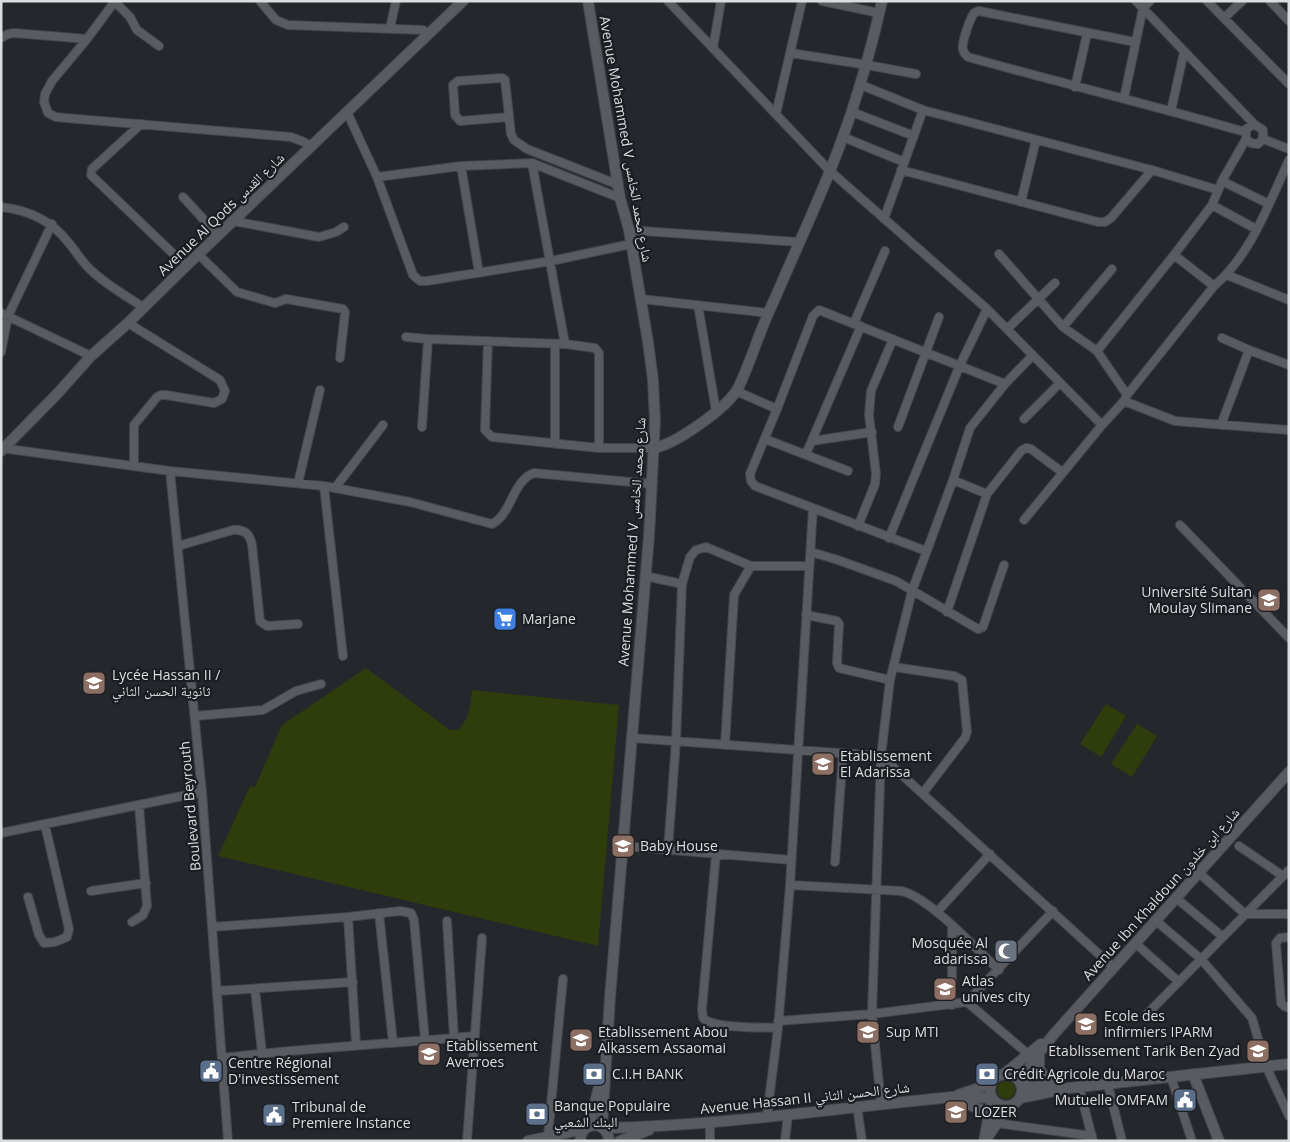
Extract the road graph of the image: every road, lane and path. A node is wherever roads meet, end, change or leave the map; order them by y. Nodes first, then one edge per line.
1 (260, 1) edge
2 (396, 1) edge
3 (464, 1) edge
4 (588, 1) edge
5 (668, 1) edge
6 (721, 1) edge
7 (802, 1) edge
8 (822, 1) edge
9 (882, 1) edge
10 (1136, 1) edge
11 (1150, 1) edge
12 (1207, 1) edge
13 (1242, 1) edge
14 (1270, 1) edge
15 (115, 2) edge
16 (1143, 8) junction
17 (879, 13) junction
18 (1224, 18) junction
19 (1289, 21) edge
20 (390, 28) junction
21 (429, 34) junction
22 (1087, 34) junction
23 (1, 38) edge
24 (87, 39) junction
25 (1135, 42) junction
26 (159, 46) dead end
27 (713, 48) junction
28 (1184, 52) junction
29 (791, 53) junction
30 (867, 64) junction
31 (916, 74) dead end
32 (1289, 84) edge
33 (861, 85) junction
34 (1075, 87) junction
35 (1124, 98) junction
36 (923, 110) junction
37 (1171, 111) junction
38 (347, 112) junction
39 (852, 112) junction
40 (776, 114) junction
41 (509, 118) junction
42 (141, 124) junction
43 (1254, 124) junction
44 (914, 136) junction
45 (1245, 136) junction
46 (843, 137) junction
47 (1263, 139) junction
48 (1036, 140) junction
49 (310, 146) junction
50 (1289, 149) edge
51 (1289, 160) edge
52 (904, 162) junction
53 (532, 163) junction
54 (461, 166) junction
55 (901, 170) junction
56 (1152, 170) junction
57 (830, 172) junction
58 (377, 177) junction
59 (1222, 181) junction
60 (619, 185) junction
61 (1218, 190) junction
62 (183, 197) dead end
63 (620, 198) junction
64 (1021, 202) junction
65 (1269, 204) junction
66 (1212, 205) junction
67 (1, 207) edge
68 (884, 219) junction
69 (233, 221) junction
70 (52, 224) junction
71 (344, 227) dead end
72 (1256, 229) junction
73 (629, 230) junction
74 (218, 235) junction
75 (799, 242) junction
76 (631, 244) junction
77 (885, 252) dead end
78 (198, 254) junction
79 (999, 254) dead end
80 (1174, 255) junction
81 (550, 260) junction
82 (186, 266) junction
83 (1112, 269) dead end
84 (479, 273) junction
85 (1227, 275) junction
86 (1055, 283) dead end
87 (1214, 286) junction
88 (641, 299) junction
89 (1038, 299) junction
90 (1289, 300) edge
91 (698, 305) junction
92 (144, 308) junction
93 (987, 309) junction
94 (768, 313) junction
95 (4, 314) edge
96 (939, 317) dead end
97 (128, 323) junction
98 (858, 324) junction
99 (1063, 327) junction
100 (1007, 329) junction
101 (406, 337) dead end
102 (893, 338) junction
103 (1222, 338) dead end
104 (428, 339) junction
105 (488, 341) junction
106 (565, 344) junction
107 (555, 345) junction
108 (1250, 350) junction
109 (1097, 351) junction
110 (1, 352) edge
111 (926, 352) junction
112 (1033, 355) junction
113 (91, 356) junction
114 (340, 358) dead end
115 (960, 365) junction
116 (1289, 366) edge
117 (1060, 383) junction
118 (1005, 384) junction
119 (320, 390) dead end
120 (736, 391) junction
121 (1126, 398) junction
122 (777, 409) junction
123 (716, 411) junction
124 (1024, 419) dead end
125 (384, 425) dead end
126 (1102, 425) junction
127 (1221, 425) junction
128 (422, 427) dead end
129 (898, 427) dead end
130 (1289, 430) edge
131 (872, 432) junction
132 (765, 438) junction
133 (812, 441) junction
134 (555, 444) junction
135 (600, 448) junction
136 (654, 448) junction
137 (2, 449) edge
138 (806, 454) junction
139 (134, 466) junction
140 (170, 470) junction
141 (848, 471) dead end
142 (1062, 472) junction
143 (953, 480) junction
144 (298, 483) junction
145 (652, 484) junction
146 (324, 486) junction
147 (335, 488) junction
148 (987, 494) junction
149 (813, 508) junction
150 (1024, 520) dead end
151 (1180, 525) dead end
152 (858, 526) junction
153 (889, 538) junction
154 (178, 546) junction
155 (926, 551) junction
156 (811, 552) junction
157 (1004, 565) dead end
158 (751, 566) junction
159 (809, 566) junction
160 (645, 576) junction
161 (682, 584) junction
162 (912, 590) junction
163 (947, 612) junction
164 (806, 615) junction
165 (298, 624) dead end
166 (1289, 638) edge
167 (343, 656) dead end
168 (894, 667) junction
169 (890, 680) junction
170 (321, 684) dead end
171 (194, 716) junction
172 (632, 738) junction
173 (676, 742) junction
174 (724, 745) junction
175 (798, 751) junction
176 (843, 753) junction
177 (881, 756) junction
178 (1289, 772) edge
179 (202, 792) junction
180 (923, 793) junction
181 (139, 805) junction
182 (45, 825) junction
183 (1, 833) edge
184 (623, 846) junction
185 (1238, 846) dead end
186 (668, 850) junction
187 (716, 854) junction
188 (990, 854) junction
189 (791, 860) junction
190 (835, 862) dead end
191 (1289, 870) edge
192 (1198, 872) junction
193 (1283, 876) junction
194 (146, 883) junction
195 (790, 885) junction
196 (876, 890) junction
197 (91, 891) dead end
198 (28, 897) dead end
199 (1176, 898) junction
200 (1053, 911) junction
201 (937, 912) junction
202 (379, 913) junction
203 (1245, 914) junction
204 (1289, 914) edge
205 (348, 917) junction
206 (1155, 920) junction
207 (447, 921) dead end
208 (132, 922) dead end
209 (952, 926) junction
210 (212, 927) junction
211 (1223, 937) junction
212 (1289, 937) edge
213 (482, 938) dead end
214 (1135, 943) junction
215 (1201, 959) junction
216 (1113, 967) junction
217 (999, 970) junction
218 (563, 979) dead end
219 (353, 982) junction
220 (1179, 982) junction
221 (255, 989) junction
222 (217, 991) junction
223 (967, 1002) junction
224 (952, 1005) junction
225 (1289, 1008) edge
226 (872, 1014) junction
227 (1146, 1015) dead end
228 (778, 1024) junction
229 (1054, 1034) junction
230 (474, 1036) junction
231 (454, 1038) junction
232 (425, 1040) junction
233 (393, 1043) junction
234 (356, 1044) junction
235 (262, 1053) junction
236 (1039, 1053) junction
237 (1028, 1054) junction
238 (222, 1058) junction
239 (606, 1058) junction
240 (1289, 1064) edge
241 (1266, 1066) junction
242 (1004, 1074) junction
243 (1193, 1074) junction
244 (1171, 1077) junction
245 (991, 1084) junction
246 (1021, 1085) junction
247 (1108, 1085) junction
248 (1051, 1086) junction
249 (1074, 1088) junction
250 (952, 1096) junction
251 (1020, 1098) junction
252 (992, 1099) junction
253 (881, 1104) junction
254 (857, 1106) junction
255 (1008, 1107) junction
256 (788, 1114) junction
257 (989, 1114) junction
258 (767, 1116) junction
259 (1289, 1116) edge
260 (710, 1123) junction
261 (996, 1123) junction
262 (587, 1127) junction
263 (603, 1127) junction
264 (660, 1127) junction
265 (548, 1136) junction
266 (1093, 1138) edge
267 (228, 1141) edge
268 (467, 1141) edge
269 (528, 1141) edge
270 (580, 1141) edge
271 (609, 1141) edge
272 (620, 1141) edge
273 (710, 1141) edge
274 (785, 1141) edge
275 (862, 1141) edge
276 (984, 1141) edge
277 (1122, 1141) edge
278 (1192, 1141) edge
279 (1219, 1141) edge

1 - 20 street
2 - 20 street
3 - 21 street, Avenue Al Qods شارع القدس
4 - 60 street, Avenue Mohammed V شارع محمد الخامس
5 - 27 street
6 - 27 street
7 - 29 street
8 - 17 street
9 - 17 street
10 - 16 street
11 - 16 street
12 - 18 street
13 - 18 street
14 - 19 street
15 - 24 street
15 - 26 street
16 - 25 street
16 - 28 street
17 - 30 street
18 - 32 street
20 - 21 street
21 - 38 street, Avenue Al Qods شارع القدس
22 - 25 street
22 - 34 street
22 - 34 street
23 - 24 street
24 - 42 street
25 - 35 street
27 - 40 street
28 - 37 street
28 - 43 street
29 - 30 street
29 - 40 street
30 - 31 street
30 - 33 street
33 - 36 street
33 - 39 street
34 - 35 street
35 - 37 street
36 - 44 street
36 - 48 street
37 - 45 street
38 - 49 street, Avenue Al Qods شارع القدس
38 - 58 street
39 - 44 street
39 - 46 street
40 - 57 street
41 - 41 street
41 - 60 street
42 - 49 street
42 - 82 street
43 - 45 street
43 - 47 street
44 - 52 street
45 - 47 street
45 - 59 street
46 - 52 street
46 - 57 street
47 - 50 street
48 - 56 street
48 - 64 street
49 - 69 street, Avenue Al Qods شارع القدس
51 - 65 street
52 - 55 street
53 - 54 street
53 - 63 street
53 - 81 street
54 - 58 street
54 - 84 street
55 - 64 street
55 - 68 street
56 - 61 street
56 - 64 street
57 - 68 street
57 - 75 street
58 - 84 street
59 - 61 street
59 - 65 street
60 - 63 street, Avenue Mohammed V شارع محمد الخامس
61 - 66 street
62 - 74 street
63 - 73 street, Avenue Mohammed V شارع محمد الخامس
65 - 72 street
66 - 72 street
66 - 80 street
67 - 70 street
68 - 93 street
69 - 71 street
69 - 74 street, Avenue Al Qods شارع القدس
70 - 92 street
70 - 95 street
72 - 85 street
73 - 75 street
73 - 76 street, Avenue Mohammed V شارع محمد الخامس
74 - 78 street, Avenue Al Qods شارع القدس
75 - 94 street
76 - 81 street
76 - 88 street, Avenue Mohammed V شارع محمد الخامس
77 - 98 street
78 - 82 street, Avenue Al Qods شارع القدس
78 - 114 street
79 - 89 street
80 - 87 street
80 - 109 street
81 - 84 street
81 - 106 street
82 - 92 street, Avenue Al Qods شارع القدس
83 - 99 street
85 - 87 street
85 - 90 street
86 - 89 street
87 - 121 street
88 - 91 street
88 - 136 street, Avenue Mohammed V شارع محمد الخامس
89 - 99 street
89 - 100 street
91 - 94 street
91 - 123 street
92 - 97 street, Avenue Al Qods شارع القدس
93 - 100 street
93 - 115 street
94 - 120 street
95 - 110 street
95 - 113 street
96 - 111 street
97 - 113 street, Avenue Al Qods شارع القدس
97 - 139 street
98 - 102 street
98 - 122 street
98 - 133 street
99 - 109 street
100 - 112 street
101 - 104 street
102 - 111 street
102 - 131 street
103 - 108 street
104 - 105 street
104 - 128 street
105 - 107 street
105 - 134 street
106 - 107 street
106 - 135 street
107 - 134 street
108 - 116 street
108 - 127 street
109 - 121 street
111 - 115 street
111 - 129 street
112 - 117 street
112 - 118 street
113 - 137 street, Avenue Al Qods شارع القدس
115 - 118 street
115 - 153 street
117 - 124 street
117 - 126 street
118 - 143 street
119 - 144 street
120 - 122 street
120 - 123 street
121 - 126 street
121 - 127 street
122 - 132 street
123 - 136 street
125 - 147 street
126 - 142 street
127 - 130 street
131 - 133 street
131 - 152 street
132 - 138 street
132 - 149 street
133 - 138 street
134 - 135 street
135 - 136 street
136 - 145 street, Avenue Mohammed V شارع محمد الخامس
137 - 139 street
138 - 141 street
139 - 140 street
140 - 144 street
140 - 154 street, Boulevard Beyrouth
142 - 148 street
142 - 150 street
143 - 148 street
143 - 155 street
144 - 146 street
145 - 147 street
145 - 160 street, Avenue Mohammed V شارع محمد الخامس
146 - 147 street
146 - 167 street
148 - 163 street
149 - 152 street
149 - 156 street
151 - 166 street
152 - 153 street
153 - 155 street
154 - 165 street
154 - 171 street, Boulevard Beyrouth
155 - 162 street
156 - 159 street
156 - 162 street
157 - 163 street
158 - 159 street
158 - 161 street
158 - 174 street
159 - 164 street
160 - 161 street
160 - 172 street, Avenue Mohammed V شارع محمد الخامس
161 - 173 street
162 - 163 street
162 - 168 street
164 - 169 street
164 - 175 street
168 - 169 street
168 - 180 street
169 - 177 street
170 - 171 street
171 - 179 street, Boulevard Beyrouth
172 - 173 street
172 - 184 street, Avenue Mohammed V شارع محمد الخامس
173 - 174 street
173 - 186 street
174 - 175 street
175 - 176 street
175 - 189 street
176 - 177 street
176 - 190 street
177 - 180 street
177 - 196 street
178 - 192 street, Avenue Ibn Khaldoun شارع ابن خلدون
179 - 181 street
179 - 210 street, Boulevard Beyrouth
180 - 188 street
181 - 182 street
181 - 194 street
182 - 183 street
182 - 198 street
184 - 186 street
184 - 239 street, Avenue Mohammed V شارع محمد الخامس
185 - 193 street
186 - 187 street
187 - 189 street
187 - 228 street
188 - 200 street
188 - 201 street
189 - 195 street
191 - 193 street
192 - 199 street, Avenue Ibn Khaldoun شارع ابن خلدون
192 - 203 street
193 - 203 street
194 - 197 street
194 - 208 street
195 - 196 street
195 - 228 street
196 - 201 street
196 - 226 street
199 - 206 street, Avenue Ibn Khaldoun شارع ابن خلدون
199 - 211 street
200 - 216 street
200 - 217 street
201 - 209 street
202 - 205 street
202 - 232 street
202 - 233 street
203 - 204 street
203 - 211 street
205 - 210 street
205 - 219 street
206 - 214 street, Avenue Ibn Khaldoun شارع ابن خلدون
206 - 215 street
207 - 231 street
209 - 217 street
209 - 224 street
210 - 222 street, Boulevard Beyrouth
211 - 215 street
212 - 225 street
213 - 230 street
214 - 216 street, Avenue Ibn Khaldoun شارع ابن خلدون
214 - 220 street
215 - 220 street
215 - 241 street
216 - 229 street, Avenue Ibn Khaldoun شارع ابن خلدون
217 - 223 street
218 - 265 street
219 - 221 street
219 - 234 street
220 - 227 street
221 - 222 street
221 - 235 street
222 - 238 street, Boulevard Beyrouth
223 - 224 street
223 - 237 street
224 - 226 street
226 - 228 street
226 - 253 street
228 - 258 street
229 - 236 street
229 - 237 street
230 - 231 street
230 - 268 street
231 - 232 street
232 - 233 street
233 - 234 street
234 - 235 street
235 - 238 street
236 - 246 street
236 - 248 street
237 - 242 street
238 - 267 street, Boulevard Beyrouth
239 - 262 street
239 - 263 street
240 - 241 street
241 - 243 street
241 - 259 street
242 - 245 street
242 - 246 street
243 - 244 street
243 - 279 street
244 - 247 street
244 - 278 street
245 - 250 street
245 - 252 street
246 - 248 street
246 - 251 street
247 - 249 street
247 - 277 street
248 - 249 street
249 - 251 street
249 - 266 street
250 - 252 street
250 - 253 street, Avenue Hassan II شارع الحسن الثاني
250 - 257 street
251 - 255 street
252 - 255 street
252 - 257 street
253 - 254 street, Avenue Hassan II شارع الحسن الثاني
254 - 256 street, Avenue Hassan II شارع الحسن الثاني
254 - 275 street
255 - 261 street
256 - 258 street, Avenue Hassan II شارع الحسن الثاني
256 - 274 street
257 - 276 street
258 - 260 street, Avenue Hassan II شارع الحسن الثاني
260 - 264 street, Avenue Hassan II شارع الحسن الثاني
260 - 273 street
261 - 266 street
261 - 276 street
262 - 263 street, Avenue Hassan II شارع الحسن الثاني
262 - 265 street
262 - 270 street
263 - 264 street, Avenue Hassan II شارع الحسن الثاني
263 - 271 street
264 - 272 street, Avenue Hassan II شارع الحسن الثاني
265 - 269 street

